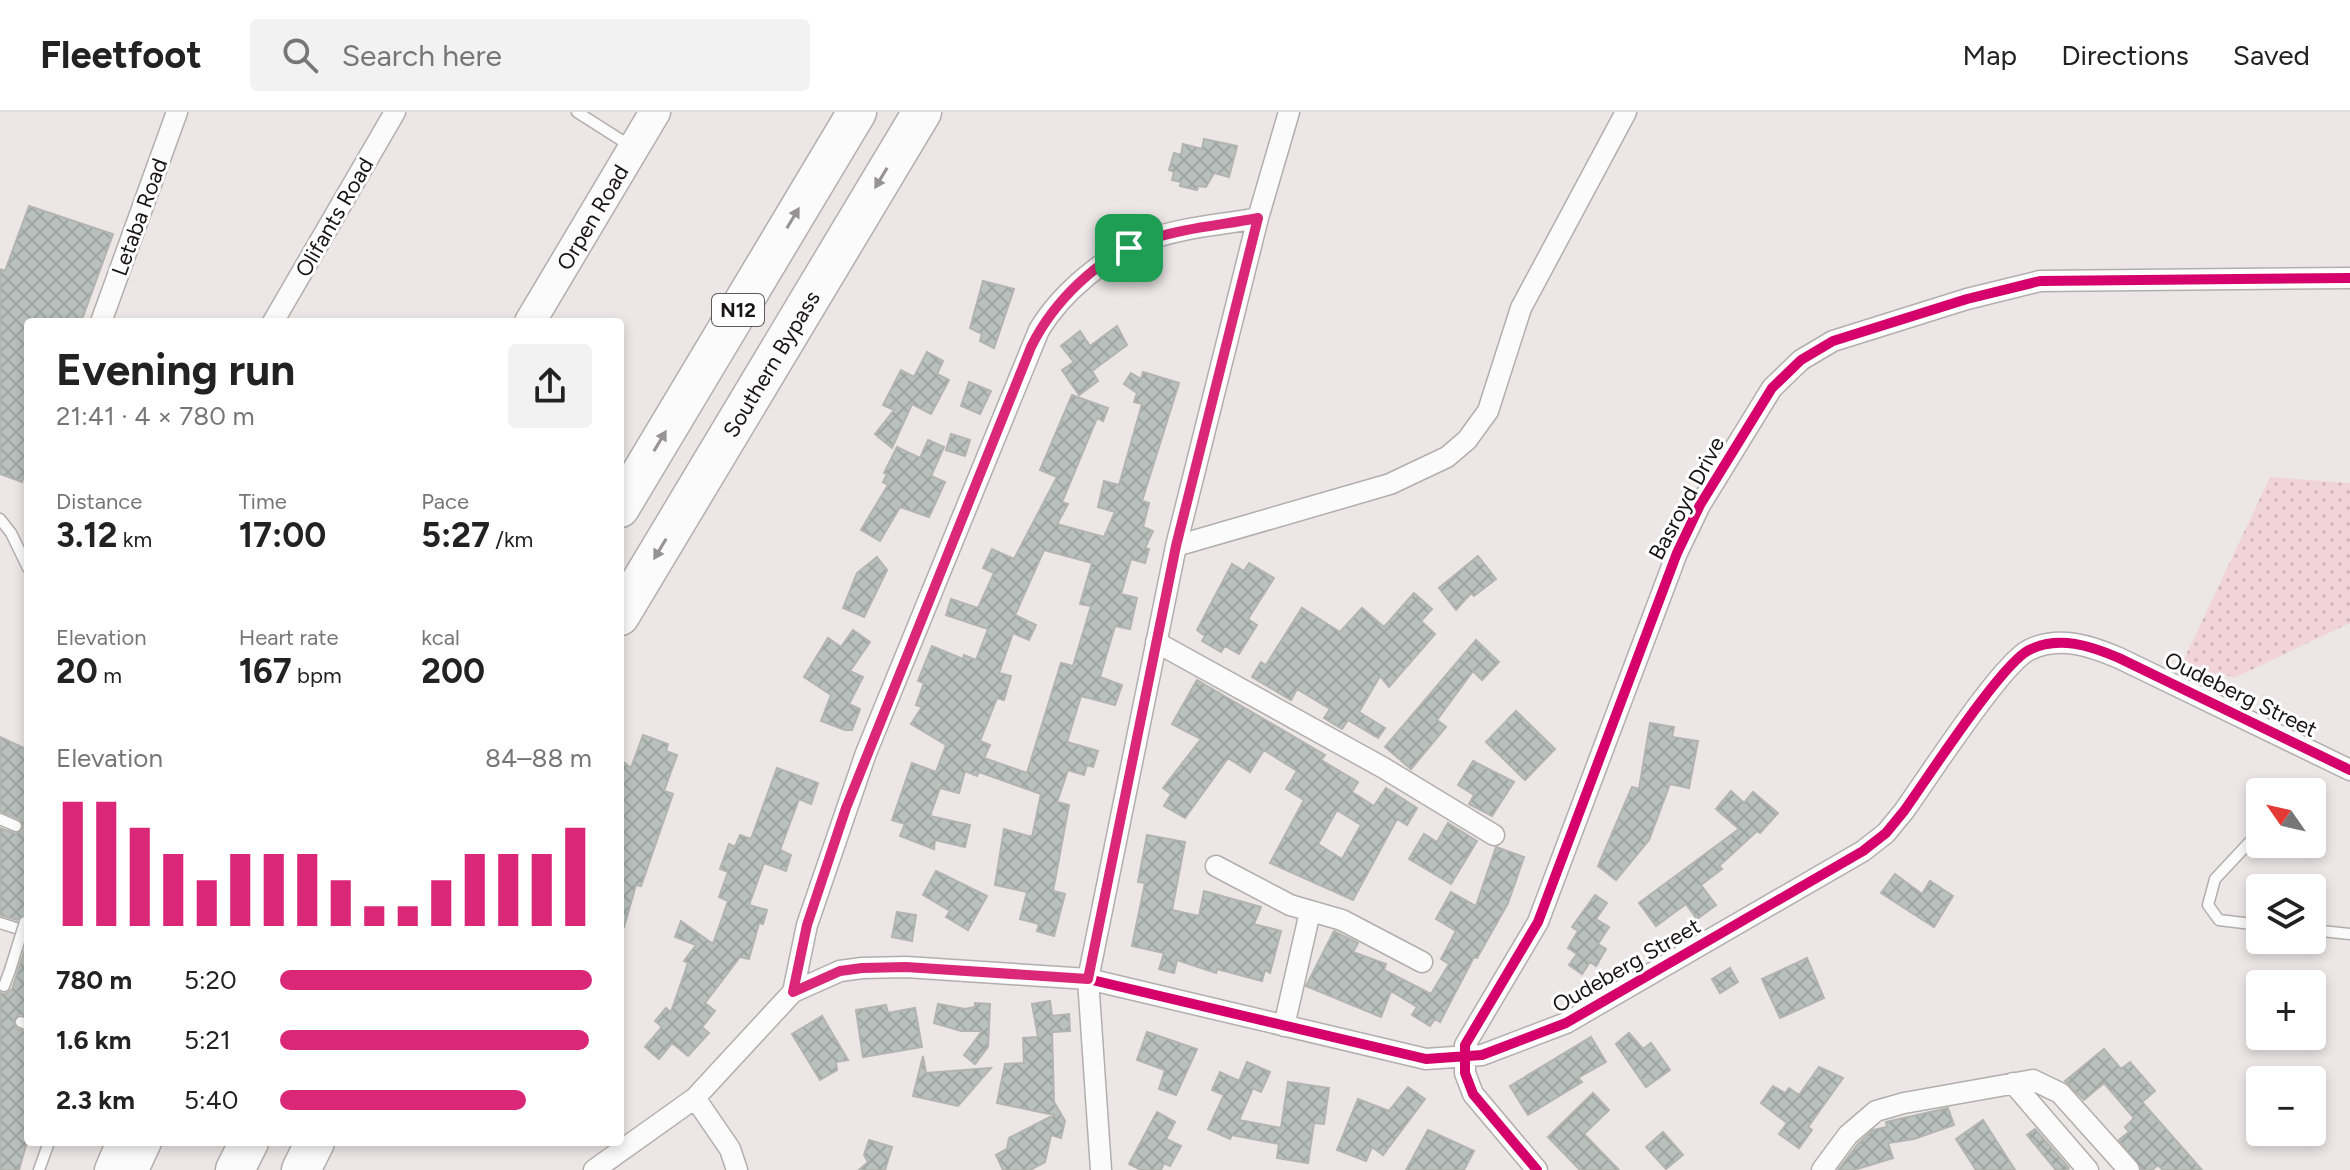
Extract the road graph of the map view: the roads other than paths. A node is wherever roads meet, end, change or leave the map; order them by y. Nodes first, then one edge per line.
1 (177, 112) edge
2 (395, 112) edge
3 (577, 112) edge
4 (655, 112) edge
5 (676, 112) edge
6 (857, 112) edge
7 (922, 112) edge
8 (1289, 112) edge
9 (1626, 112) edge
10 (634, 148) junction
11 (1258, 218) junction
12 (2350, 278) edge
13 (102, 318) edge
14 (275, 318) edge
15 (532, 318) edge
16 (553, 318) edge
17 (624, 501) edge
18 (0, 519) edge
19 (1176, 546) junction
20 (24, 561) edge
21 (624, 609) edge
22 (1156, 642) junction
23 (2350, 770) edge
24 (0, 819) edge
25 (16, 826) dead end
26 (1494, 835) dead end
27 (2246, 846) edge
28 (1216, 866) dead end
29 (1310, 912) junction
30 (0, 923) edge
31 (24, 923) edge
32 (2246, 923) edge
33 (24, 931) edge
34 (2326, 931) edge
35 (2350, 934) edge
36 (1422, 962) dead end
37 (1088, 979) junction
38 (4, 986) dead end
39 (793, 992) junction
40 (1284, 1026) junction
41 (1463, 1059) junction
42 (2013, 1083) junction
43 (695, 1098) junction
44 (48, 1146) edge
45 (120, 1146) edge
46 (144, 1146) edge
47 (247, 1146) edge
48 (313, 1146) edge
49 (39, 1170) edge
50 (110, 1170) edge
51 (133, 1170) edge
52 (235, 1170) edge
53 (301, 1170) edge
54 (594, 1170) edge
55 (737, 1170) edge
56 (1101, 1170) edge
57 (1537, 1170) edge
58 (1822, 1170) edge
59 (2088, 1170) edge
60 (2129, 1170) edge

1 - 13 street, Letaba Road
2 - 14 street, Olifants Road
3 - 10 lane
4 - 10 street, Orpen Road
5 - 16 street, Orpen Road
17 -> 6 highway, N12
7 -> 21 highway, Southern Bypass / N12
8 - 11 street
9 - 19 street
10 - 15 street, Orpen Road
11 - 19 street
11 - 39 street
12 - 41 street, Basroyd Drive
18 - 20 lane
19 - 22 street
22 - 26 street
22 - 37 street
23 - 41 street, Oudeberg Street
24 - 25 lane
27 - 32 lane
28 - 29 street
29 - 36 street
29 - 40 street
30 - 31 lane
33 - 38 lane, bridge
34 - 35 lane
37 - 39 street, Oudeberg Street
37 - 40 street, Oudeberg Street
37 - 56 street
39 - 43 street
40 - 41 street, Oudeberg Street
41 - 57 street
42 - 58 street
42 - 59 street
42 - 60 street
43 - 54 street
43 - 55 street
44 - 49 lane
45 - 50 street
46 - 51 street
47 - 52 highway
48 - 53 highway

